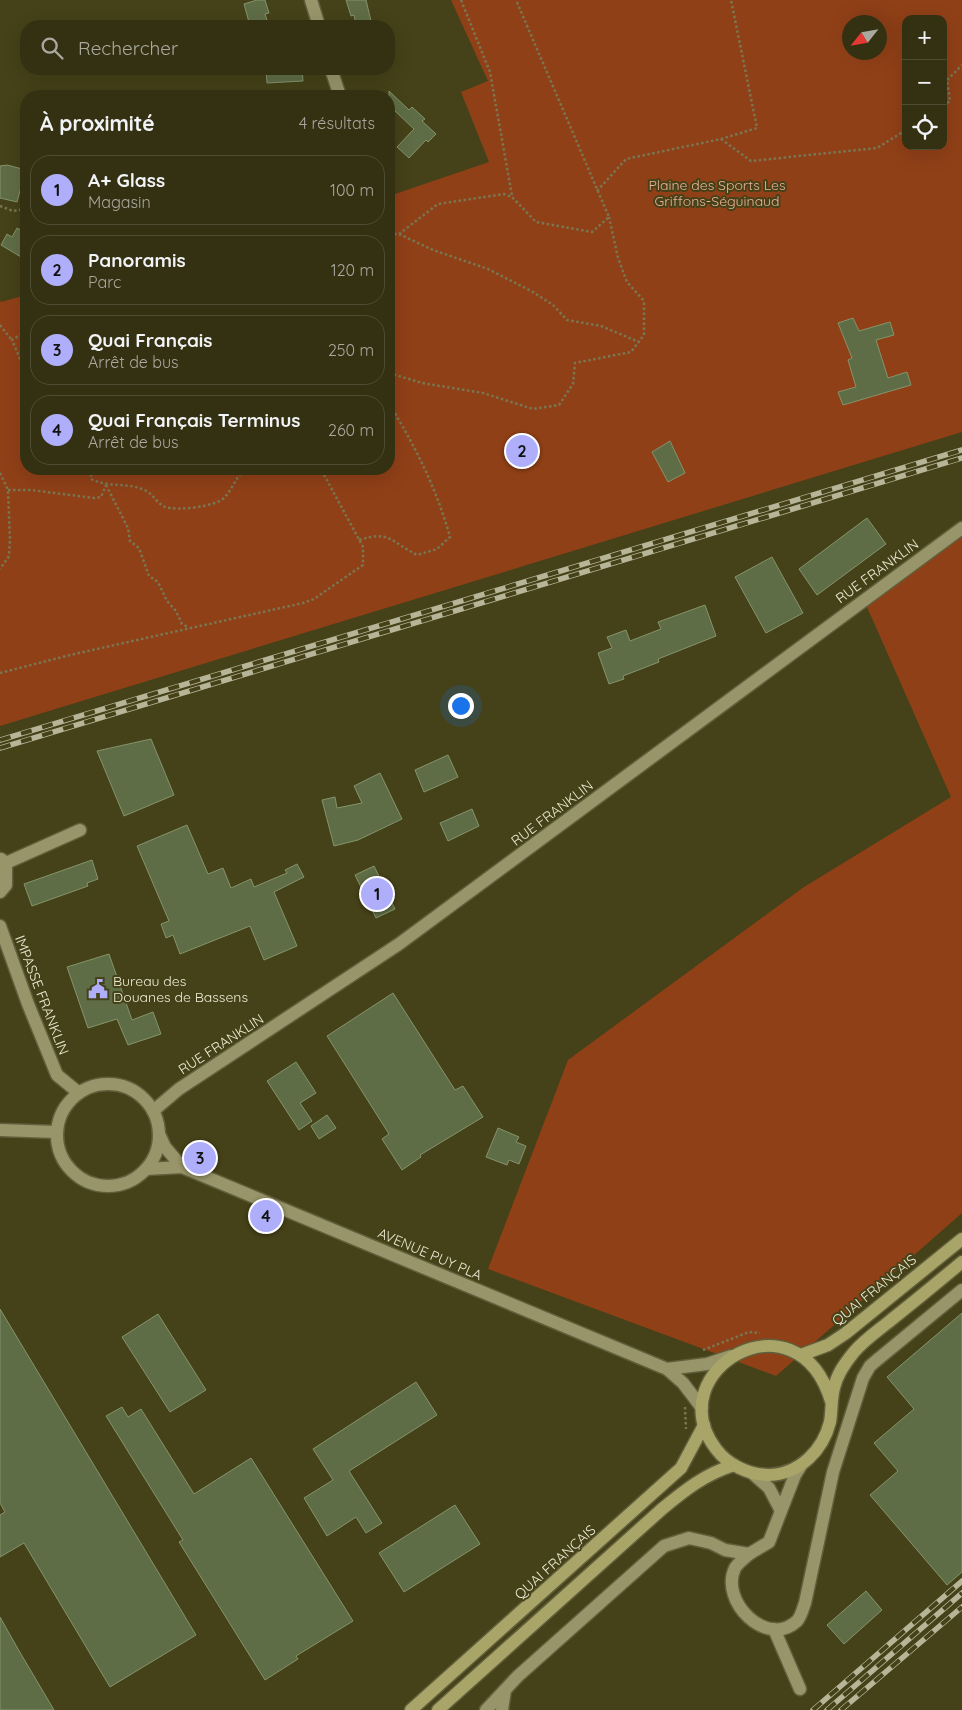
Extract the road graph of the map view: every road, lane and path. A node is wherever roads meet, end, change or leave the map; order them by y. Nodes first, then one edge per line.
1 (311, 0) edge
2 (461, 0) edge
3 (516, 0) edge
4 (731, 0) edge
5 (316, 20) edge
6 (962, 64) edge
7 (333, 75) edge
8 (338, 90) edge
9 (945, 105) edge
10 (902, 132) edge
11 (721, 139) junction
12 (597, 192) junction
13 (512, 197) junction
14 (0, 206) edge
15 (20, 210) edge
16 (609, 217) junction
17 (395, 234) edge
18 (399, 234) junction
19 (0, 325) edge
20 (20, 335) edge
21 (12, 340) junction
22 (639, 342) junction
23 (20, 359) edge
24 (395, 375) edge
25 (395, 414) edge
26 (0, 473) edge
27 (91, 475) edge
28 (241, 475) edge
29 (323, 475) edge
30 (106, 484) junction
31 (8, 490) junction
32 (962, 528) edge
33 (360, 540) junction
34 (0, 569) edge
35 (188, 628) junction
36 (0, 673) edge
37 (80, 830) dead end
38 (3, 860) edge
39 (0, 892) edge
40 (0, 926) edge
41 (79, 1093) junction
42 (152, 1111) junction
43 (0, 1130) edge
44 (56, 1132) junction
45 (159, 1134) junction
46 (182, 1167) junction
47 (146, 1169) junction
48 (962, 1239) edge
49 (962, 1262) edge
50 (962, 1290) edge
51 (766, 1333) dead end
52 (701, 1351) dead end
53 (801, 1355) junction
54 (731, 1356) junction
55 (668, 1369) junction
56 (831, 1401) junction
57 (681, 1402) dead end
58 (702, 1408) junction
59 (704, 1425) junction
60 (685, 1436) dead end
61 (802, 1464) junction
62 (734, 1466) junction
63 (752, 1473) junction
64 (780, 1509) junction
65 (749, 1554) junction
66 (774, 1630) junction
67 (505, 1690) junction
68 (800, 1690) dead end
69 (411, 1710) edge
70 (438, 1710) edge
71 (486, 1710) edge
72 (502, 1710) edge

1 - 5 street
2 - 13 path
3 - 12 path
4 - 11 path
6 - 9 path
7 - 8 street
10 - 11 path
11 - 12 path
12 - 16 path
13 - 16 path
13 - 18 path
14 - 15 path
16 - 22 path
17 - 18 path
18 - 22 path
19 - 21 path
20 - 21 path
21 - 23 path
22 - 24 path
25 - 33 path
26 - 31 path
27 - 30 path
28 - 30 path
29 - 33 path
30 - 31 path
30 - 35 path
31 - 34 path
32 - 42 street, RUE FRANKLIN
33 - 35 path
35 - 36 path
37 - 38 street
38 - 39 street
40 - 41 street, IMPASSE FRANKLIN
41 - 42 street
41 - 44 street
42 - 45 street
43 - 44 street
44 - 47 street
45 - 46 street, AVENUE PUY PLA
45 - 47 street
46 - 47 street, AVENUE PUY PLA
46 - 55 street, AVENUE PUY PLA
48 - 53 main road, QUAI FRANÇAIS
49 - 56 main road
50 - 66 street
51 - 52 path
53 - 54 main road
53 - 56 main road
54 - 55 street, AVENUE PUY PLA
54 - 58 main road
55 - 58 street, AVENUE PUY PLA
56 - 61 main road
57 - 60 path
58 - 59 main road
59 - 62 main road
59 - 69 main road, QUAI FRANÇAIS
61 - 63 main road
61 - 64 street
62 - 63 main road
62 - 70 main road
63 - 64 street
64 - 65 street
65 - 66 street
65 - 67 street
66 - 68 street
67 - 71 street
67 - 72 street

